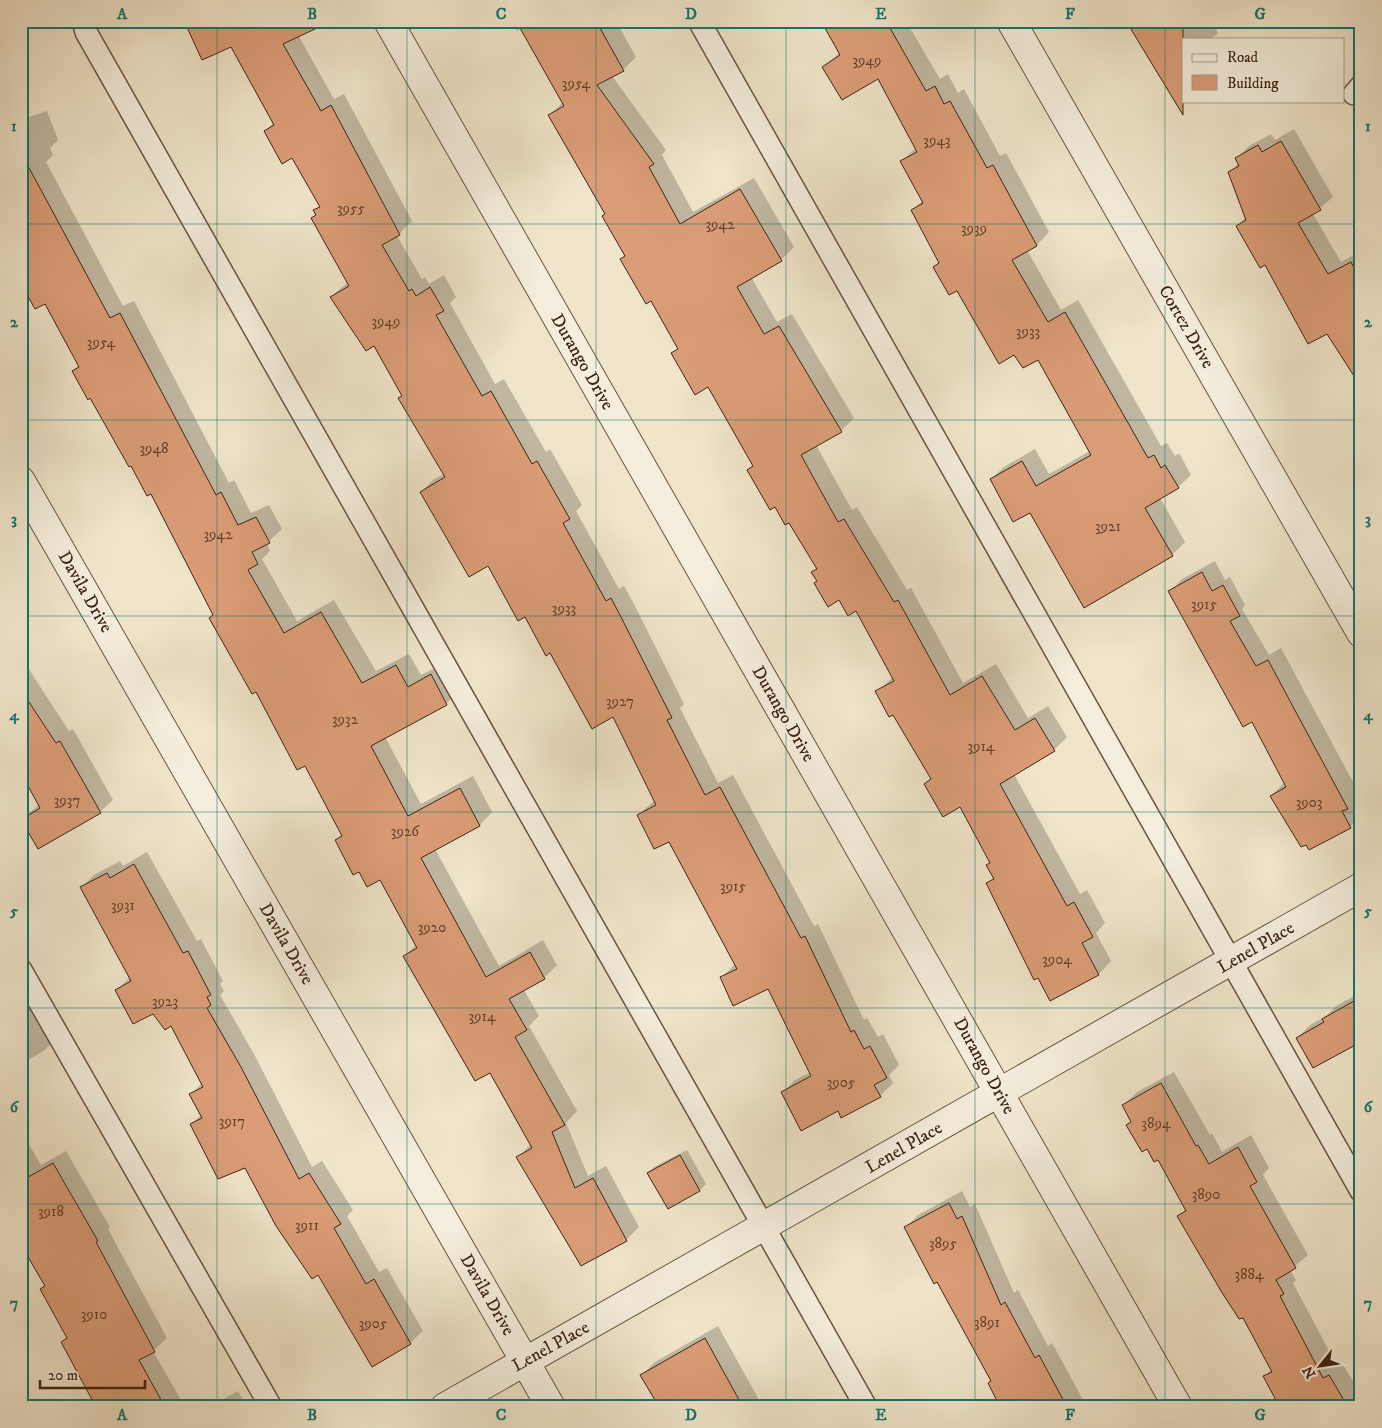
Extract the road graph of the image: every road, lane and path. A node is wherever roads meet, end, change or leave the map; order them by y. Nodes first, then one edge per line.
1 (83, 21) edge
2 (388, 21) edge
3 (699, 21) edge
4 (1011, 21) edge
5 (21, 481) edge
6 (1361, 633) edge
7 (1361, 887) edge
8 (1230, 963) junction
9 (21, 970) edge
10 (999, 1094) junction
11 (1361, 1192) edge
12 (764, 1228) junction
13 (525, 1361) junction
14 (271, 1407) edge
15 (445, 1407) edge
16 (551, 1407) edge
17 (866, 1407) edge
18 (1178, 1407) edge

1 - 12 lane
2 - 10 street, Durango Drive
3 - 8 lane
4 - 6 street, Cortez Drive
5 - 13 street, Davila Drive
7 - 8 street, Lenel Place
8 - 10 street, Lenel Place
8 - 11 lane
9 - 14 lane
10 - 12 street, Lenel Place
10 - 18 street, Durango Drive
12 - 13 street, Lenel Place
12 - 17 lane
13 - 15 street, Lenel Place
13 - 16 street, Davila Drive

